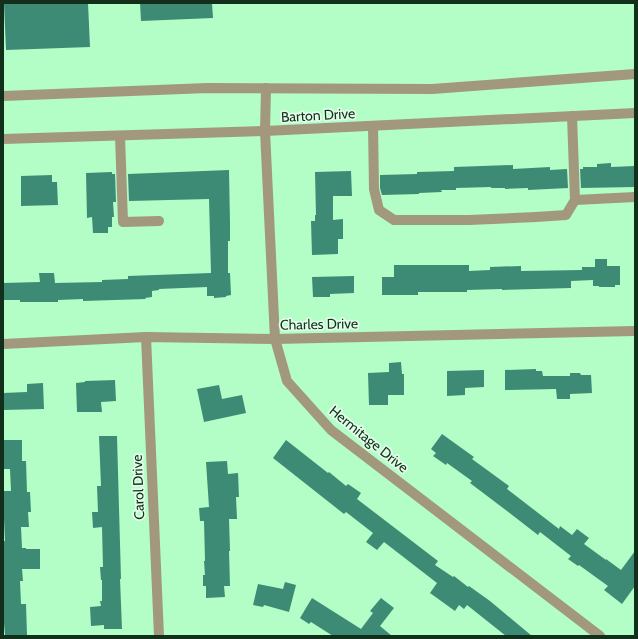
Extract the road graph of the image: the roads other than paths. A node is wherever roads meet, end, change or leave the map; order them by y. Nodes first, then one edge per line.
1 (635, 74) edge
2 (266, 88) junction
3 (3, 96) edge
4 (635, 113) edge
5 (572, 116) junction
6 (373, 126) junction
7 (265, 131) junction
8 (120, 136) junction
9 (3, 139) edge
10 (635, 197) edge
11 (575, 200) junction
12 (160, 221) dead end
13 (635, 331) edge
14 (146, 338) junction
15 (275, 339) junction
16 (3, 344) edge
17 (159, 636) edge
18 (600, 636) edge

1 - 2 street
2 - 3 street
2 - 7 street, Hermitage Drive
4 - 5 street, Barton Drive
5 - 6 street, Barton Drive
5 - 11 street
6 - 7 street, Barton Drive
6 - 11 street
7 - 8 street, Barton Drive
7 - 15 street, Hermitage Drive
8 - 9 street, Barton Drive
8 - 12 street
10 - 11 street
13 - 15 street, Charles Drive
14 - 15 street, Charles Drive
14 - 16 street, Charles Drive
14 - 17 street, Carol Drive
15 - 18 street, Hermitage Drive

